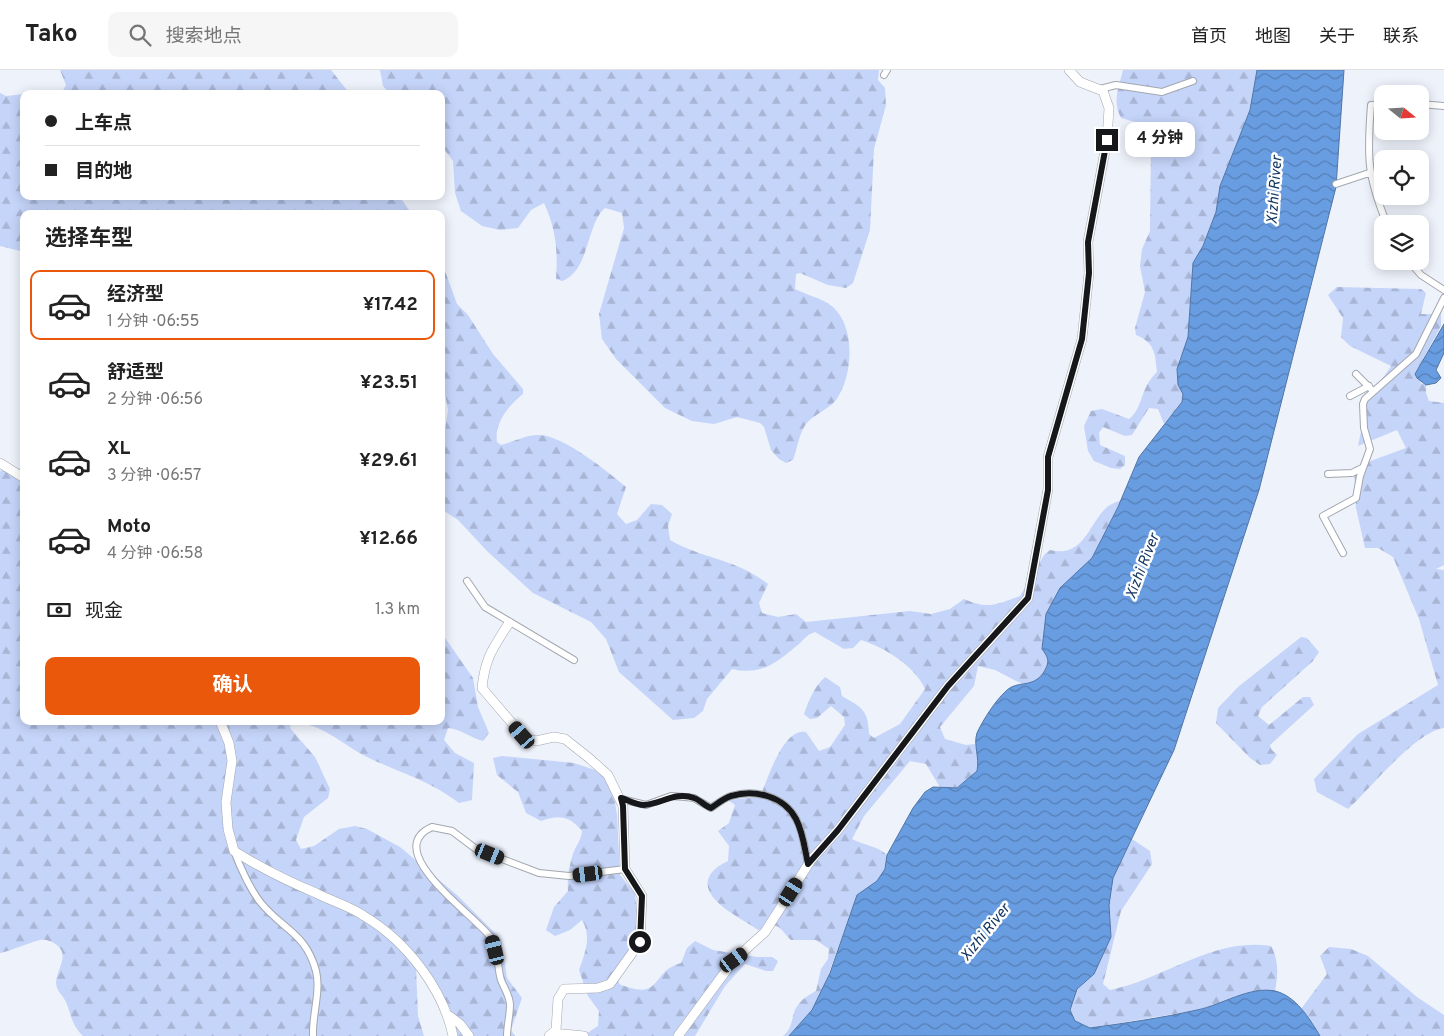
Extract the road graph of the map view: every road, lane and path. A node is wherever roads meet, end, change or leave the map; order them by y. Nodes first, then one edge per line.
1 (1069, 70) edge
2 (1194, 80) dead end
3 (1100, 89) junction
4 (1374, 105) edge
5 (1429, 105) edge
6 (1444, 106) edge
7 (1369, 174) junction
8 (1336, 184) dead end
9 (1383, 215) edge
10 (1417, 270) edge
11 (1444, 290) edge
12 (1444, 298) edge
13 (1356, 374) dead end
14 (1371, 389) junction
15 (1350, 396) dead end
16 (0, 463) edge
17 (1363, 467) junction
18 (1328, 474) dead end
19 (20, 476) edge
20 (1344, 553) dead end
21 (467, 581) dead end
22 (510, 623) junction
23 (574, 660) dead end
24 (222, 725) edge
25 (621, 798) junction
26 (234, 852) junction
27 (808, 864) junction
28 (625, 869) junction
29 (447, 1015) junction
30 (551, 1034) edge
31 (313, 1036) edge
32 (452, 1036) edge
33 (469, 1036) edge
34 (507, 1036) edge
35 (584, 1036) edge
36 (678, 1036) edge

1 - 3 street
2 - 3 street
3 - 27 street
4 - 7 street
5 - 6 street
7 - 8 street
7 - 9 street
10 - 11 street
12 - 14 street
13 - 14 street
14 - 15 street
14 - 17 street
16 - 19 street
17 - 18 street
17 - 20 street
21 - 22 street
22 - 23 street
22 - 25 street
24 - 26 street
25 - 27 street
25 - 28 street
26 - 29 street
26 - 31 street
27 - 36 street
28 - 30 street
28 - 34 street
29 - 32 street
29 - 33 street
30 - 35 street

